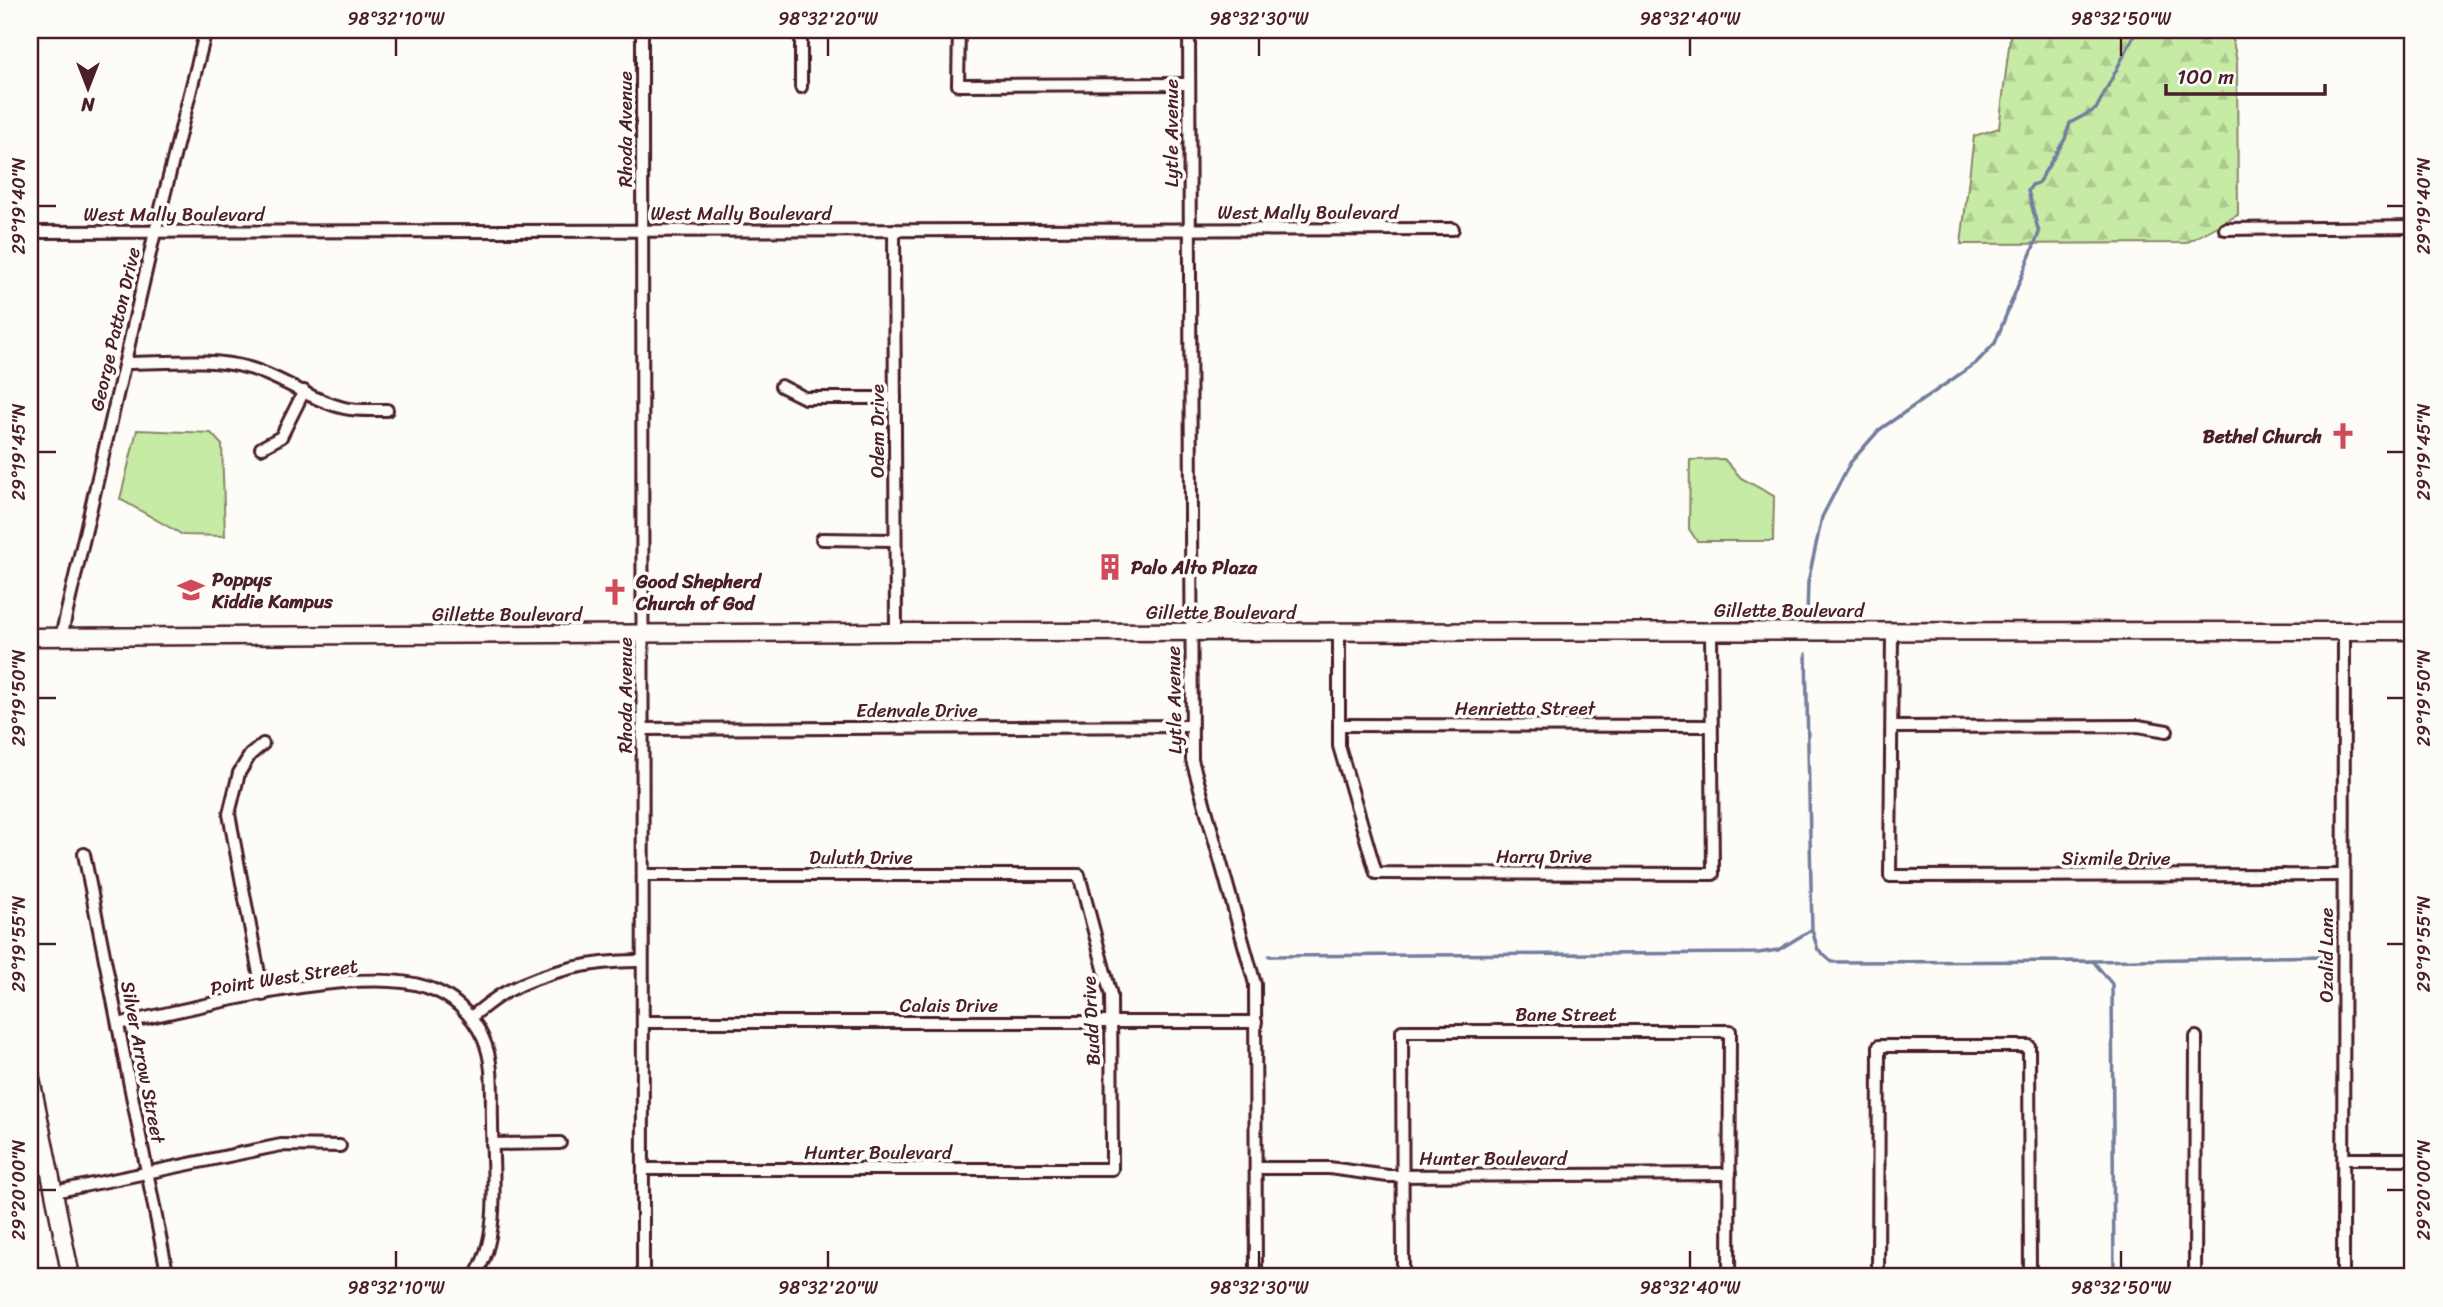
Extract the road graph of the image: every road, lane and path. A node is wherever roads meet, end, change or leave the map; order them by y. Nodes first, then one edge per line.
1 (206, 30) edge
2 (642, 30) edge
3 (801, 30) edge
4 (959, 30) edge
5 (1189, 30) edge
6 (1189, 84) junction
7 (801, 87) dead end
8 (2413, 227) edge
9 (1453, 229) dead end
10 (2225, 229) dead end
11 (643, 230) junction
12 (894, 230) junction
13 (1189, 230) junction
14 (30, 232) edge
15 (155, 232) junction
16 (125, 363) junction
17 (781, 386) dead end
18 (304, 391) junction
19 (895, 398) junction
20 (387, 410) dead end
21 (261, 448) dead end
22 (822, 539) dead end
23 (894, 540) junction
24 (1711, 631) junction
25 (2413, 631) edge
26 (896, 632) junction
27 (1339, 632) junction
28 (1892, 632) junction
29 (2344, 632) junction
30 (1190, 633) junction
31 (642, 634) junction
32 (30, 637) edge
33 (61, 637) junction
34 (1339, 725) junction
35 (1191, 726) junction
36 (1712, 726) junction
37 (1892, 727) junction
38 (642, 729) junction
39 (2167, 731) dead end
40 (263, 744) dead end
41 (84, 854) dead end
42 (1079, 874) joint
43 (643, 875) junction
44 (2343, 875) junction
45 (642, 961) junction
46 (263, 995) junction
47 (471, 1017) junction
48 (643, 1022) junction
49 (1111, 1022) junction
50 (1256, 1022) junction
51 (118, 1024) junction
52 (2196, 1037) dead end
53 (30, 1074) edge
54 (560, 1143) dead end
55 (492, 1144) junction
56 (340, 1146) dead end
57 (2344, 1159) junction
58 (2413, 1159) edge
59 (30, 1164) edge
60 (48, 1164) junction
61 (1256, 1168) junction
62 (643, 1169) junction
63 (1112, 1169) joint
64 (148, 1172) junction
65 (1730, 1174) junction
66 (1402, 1175) junction
67 (54, 1192) junction
68 (71, 1277) edge
69 (168, 1277) edge
70 (474, 1277) edge
71 (643, 1277) edge
72 (1256, 1277) edge
73 (1403, 1277) edge
74 (1729, 1277) edge
75 (1878, 1277) edge
76 (2030, 1277) edge
77 (2195, 1277) edge
78 (2343, 1277) edge

1 - 15 street, George Patton Drive
2 - 11 street, Rhoda Avenue
3 - 7 street
4 - 6 street
5 - 6 street, Lytle Avenue
6 - 13 street, Lytle Avenue
8 - 10 street
9 - 13 street, West Mally Boulevard
11 - 12 street, West Mally Boulevard
11 - 15 street, West Mally Boulevard
11 - 31 street, Rhoda Avenue
12 - 13 street, West Mally Boulevard
12 - 19 street, Odem Drive
13 - 30 street, Lytle Avenue
14 - 15 street, West Mally Boulevard
15 - 16 street, George Patton Drive
16 - 18 street
16 - 33 street, George Patton Drive
17 - 19 street
18 - 20 street
18 - 21 street
19 - 23 street, Odem Drive
22 - 23 street
23 - 26 street, Odem Drive
24 - 27 main road, Gillette Boulevard
24 - 28 main road, Gillette Boulevard
24 - 36 street
25 - 29 main road, Gillette Boulevard
26 - 30 main road, Gillette Boulevard
26 - 31 main road, Gillette Boulevard
27 - 30 main road, Gillette Boulevard
27 - 34 street
28 - 29 main road, Gillette Boulevard
28 - 37 street
29 - 44 street, Ozalid Lane
30 - 35 street, Lytle Avenue
31 - 33 main road, Gillette Boulevard
31 - 38 street, Rhoda Avenue
32 - 33 main road, Gillette Boulevard
34 - 36 street, Henrietta Street
34 - 36 street, Harry Drive
35 - 38 street, Edenvale Drive
35 - 50 street, Lytle Avenue
37 - 39 street
37 - 44 street, Sixmile Drive
38 - 43 street, Rhoda Avenue
40 - 46 street
41 - 51 street, Silver Arrow Street
42 - 43 street, Duluth Drive
42 - 49 street, Budd Drive
43 - 45 street, Rhoda Avenue
44 - 57 street, Ozalid Lane
45 - 47 street
45 - 48 street, Rhoda Avenue
46 - 47 street, Point West Street
46 - 51 street, Point West Street
47 - 55 street
48 - 49 street, Calais Drive
48 - 62 street, Rhoda Avenue
49 - 50 street, Calais Drive
49 - 63 street, Budd Drive
50 - 61 street, Lytle Avenue
51 - 64 street, Silver Arrow Street
52 - 77 street
53 - 60 main road
54 - 55 street
55 - 70 street
56 - 64 street
57 - 58 street
57 - 78 street, Ozalid Lane
59 - 60 street
60 - 67 main road
61 - 66 street, Hunter Boulevard
61 - 72 street, Lytle Avenue
62 - 63 street, Hunter Boulevard
62 - 71 street, Rhoda Avenue
64 - 67 street
64 - 69 street, Silver Arrow Street
65 - 66 street, Hunter Boulevard
65 - 66 street, Bane Street
65 - 74 street
66 - 73 street
67 - 68 main road
75 - 76 street

